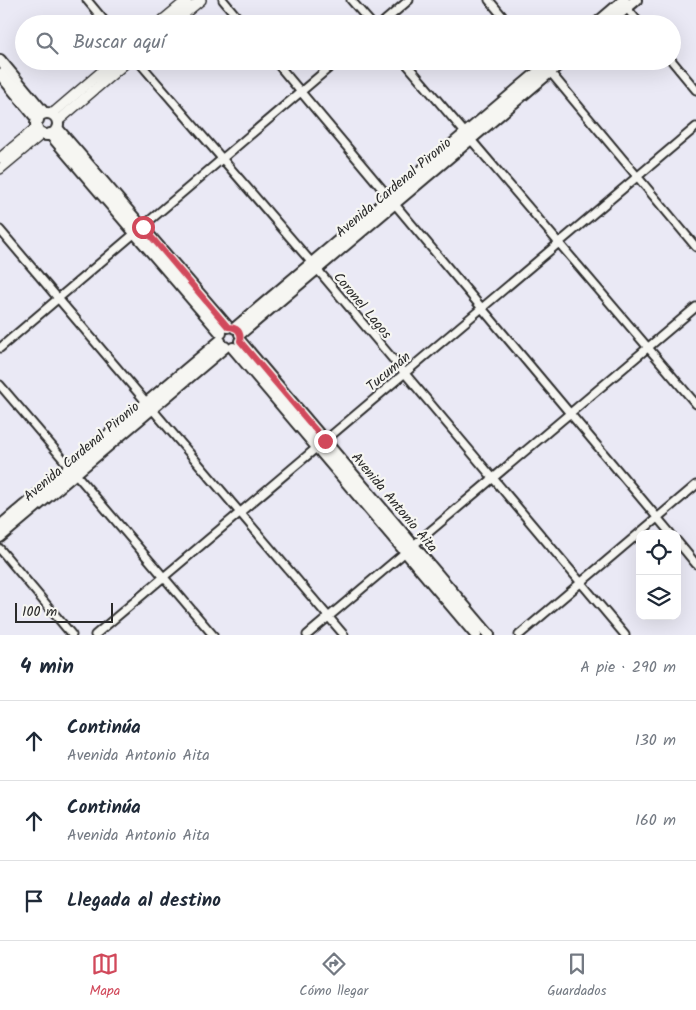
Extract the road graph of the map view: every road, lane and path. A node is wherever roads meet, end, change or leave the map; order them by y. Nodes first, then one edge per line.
1 (87, 0) edge
2 (186, 0) edge
3 (201, 0) edge
4 (223, 0) edge
5 (352, 0) edge
6 (409, 0) edge
7 (489, 0) edge
8 (636, 0) edge
9 (623, 2) edge
10 (100, 15) edge
11 (168, 15) edge
12 (183, 15) edge
13 (236, 15) edge
14 (364, 15) edge
15 (392, 15) edge
16 (502, 15) edge
17 (607, 15) edge
18 (614, 15) edge
19 (633, 15) edge
20 (0, 60) edge
21 (104, 70) edge
22 (116, 70) edge
23 (146, 70) edge
24 (283, 70) edge
25 (327, 70) edge
26 (412, 70) edge
27 (541, 70) edge
28 (551, 70) edge
29 (679, 70) edge
30 (0, 74) edge
31 (696, 90) edge
32 (301, 92) junction
33 (47, 124) junction
34 (696, 127) edge
35 (468, 136) junction
36 (0, 158) edge
37 (222, 159) junction
38 (0, 170) edge
39 (637, 177) junction
40 (393, 200) junction
41 (0, 230) edge
42 (139, 230) junction
43 (559, 243) junction
44 (696, 247) edge
45 (314, 266) junction
46 (58, 299) junction
47 (696, 307) edge
48 (482, 308) junction
49 (230, 337) junction
50 (0, 348) edge
51 (648, 348) junction
52 (404, 374) junction
53 (0, 385) edge
54 (696, 404) edge
55 (150, 405) junction
56 (570, 413) junction
57 (321, 444) junction
58 (73, 470) junction
59 (493, 478) junction
60 (696, 485) edge
61 (240, 512) junction
62 (657, 518) junction
63 (0, 526) edge
64 (668, 530) edge
65 (0, 537) edge
66 (681, 547) edge
67 (0, 549) edge
68 (410, 549) junction
69 (696, 564) edge
70 (164, 577) junction
71 (581, 582) junction
72 (329, 617) junction
73 (72, 635) edge
74 (95, 635) edge
75 (213, 635) edge
76 (307, 635) edge
77 (344, 635) edge
78 (476, 635) edge
79 (489, 635) edge
80 (519, 635) edge
81 (625, 635) edge

1 - 10 street
2 - 11 street
3 - 12 street
4 - 13 street
5 - 14 street
6 - 15 street
7 - 16 street
8 - 9 main road
9 - 17 main road
9 - 18 main road
9 - 19 street
20 - 33 main road, Avenida Antonio Aita
21 - 33 street
22 - 33 street
23 - 37 street, Coronel Lagos
24 - 32 street
25 - 32 street
26 - 35 street
27 - 35 main road, Avenida Cardenal Pironio
28 - 39 street
29 - 31 street
30 - 33 main road, Avenida Antonio Aita
32 - 37 street
32 - 40 street
33 - 36 street
33 - 38 street
33 - 42 main road, Avenida Antonio Aita
34 - 39 street, Tucumán
35 - 40 main road, Avenida Cardenal Pironio
35 - 43 street
37 - 42 street
37 - 45 street, Coronel Lagos
39 - 43 street, Tucumán
39 - 44 street
40 - 45 main road, Avenida Cardenal Pironio
40 - 48 street
41 - 46 street
42 - 46 street
42 - 49 main road, Avenida Antonio Aita
43 - 48 street, Tucumán
43 - 51 street
45 - 49 main road, Avenida Cardenal Pironio
45 - 52 street, Coronel Lagos
46 - 50 street
46 - 55 street
47 - 51 street
48 - 52 street, Tucumán
48 - 56 street
49 - 55 main road, Avenida Cardenal Pironio
49 - 57 main road, Avenida Antonio Aita
51 - 54 street
51 - 56 street
52 - 57 street, Tucumán
52 - 59 street, Coronel Lagos
53 - 58 street
55 - 58 main road, Avenida Cardenal Pironio
55 - 61 street
56 - 59 street
56 - 62 street
57 - 61 street, Tucumán
57 - 68 main road, Avenida Antonio Aita
58 - 63 main road, Avenida Cardenal Pironio
58 - 65 main road, Avenida Cardenal Pironio
58 - 70 street
59 - 68 street
59 - 71 street, Coronel Lagos
60 - 62 street
61 - 70 street, Tucumán
61 - 72 street
62 - 64 street
62 - 71 street
66 - 69 street
67 - 73 street
68 - 72 street
68 - 78 main road, Avenida Antonio Aita
68 - 79 main road, Avenida Antonio Aita
70 - 74 street, Tucumán
70 - 75 street
71 - 80 street
71 - 81 street, Coronel Lagos
72 - 76 street
72 - 77 street

